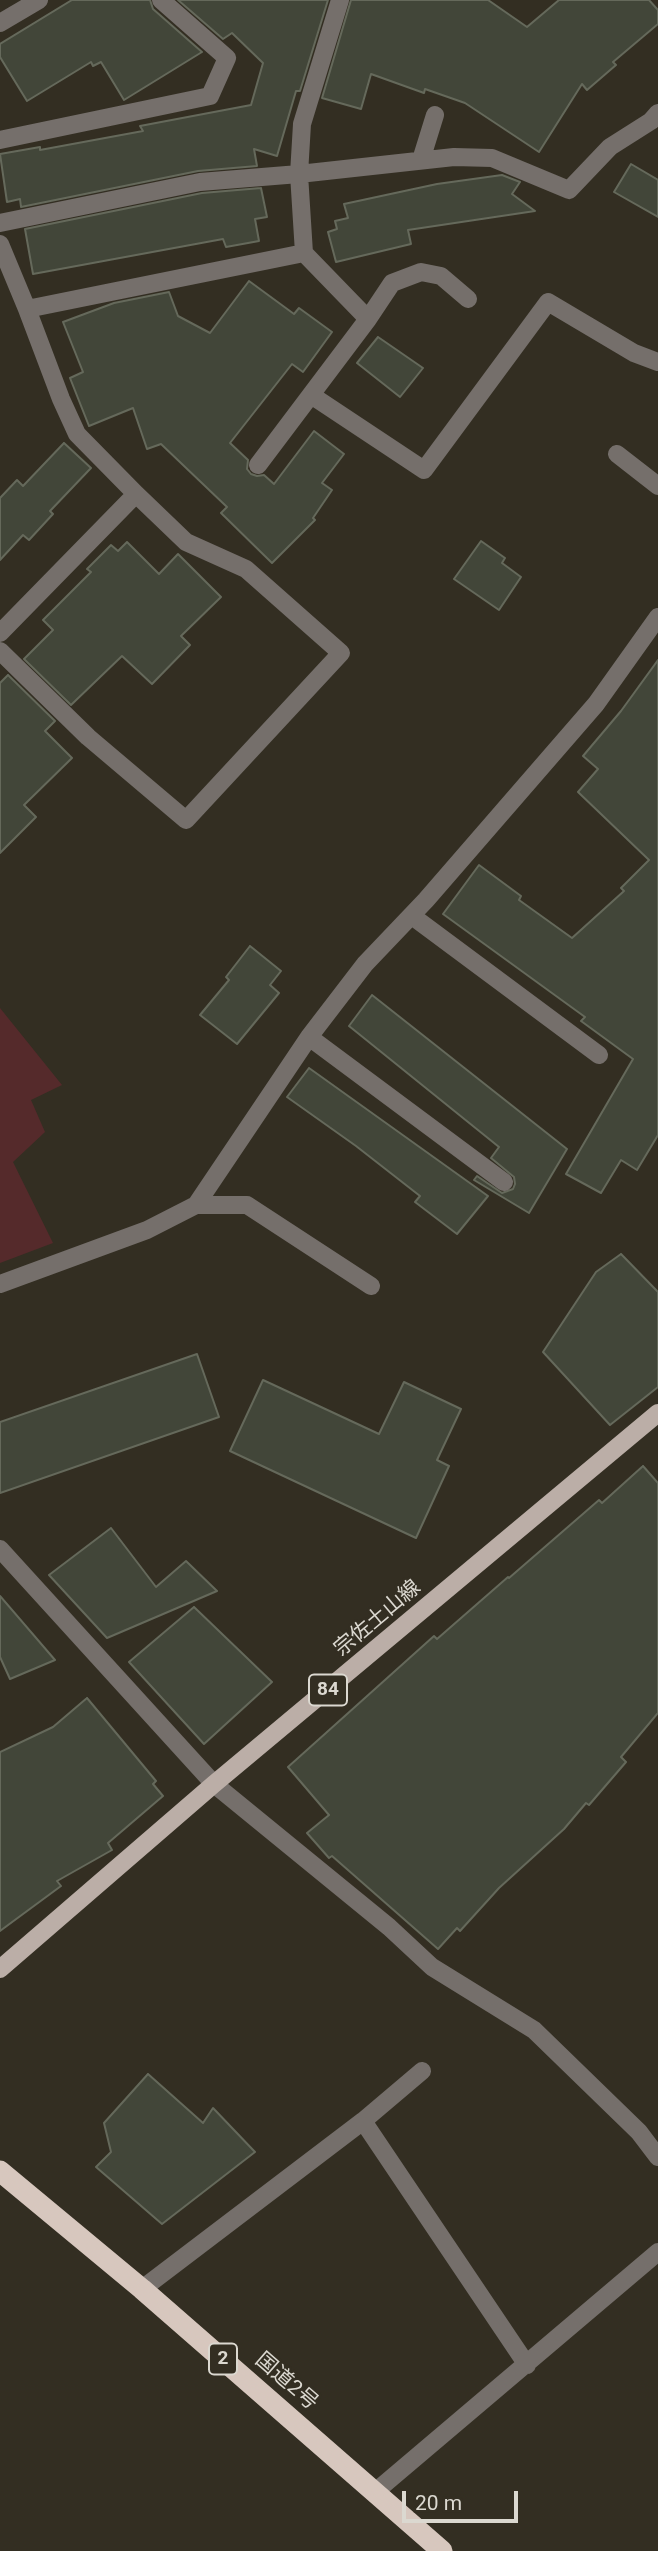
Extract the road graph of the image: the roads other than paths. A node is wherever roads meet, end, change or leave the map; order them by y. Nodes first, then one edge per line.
1 (39, 0) edge
2 (161, 0) edge
3 (339, 0) edge
4 (0, 23) edge
5 (435, 114) dead end
6 (656, 121) edge
7 (0, 140) edge
8 (421, 160) junction
9 (299, 174) junction
10 (0, 223) edge
11 (0, 244) edge
12 (304, 253) junction
13 (468, 299) dead end
14 (27, 309) junction
15 (368, 319) junction
16 (658, 362) edge
17 (311, 395) junction
18 (617, 454) dead end
19 (258, 466) dead end
20 (658, 486) edge
21 (136, 494) junction
22 (658, 617) edge
23 (0, 634) edge
24 (0, 651) edge
25 (412, 916) junction
26 (309, 1037) junction
27 (599, 1055) dead end
28 (504, 1182) dead end
29 (196, 1205) junction
30 (0, 1284) edge
31 (371, 1286) dead end
32 (658, 1413) edge
33 (0, 1549) edge
34 (214, 1784) junction
35 (0, 1969) edge
36 (422, 2071) dead end
37 (363, 2121) junction
38 (658, 2157) edge
39 (0, 2171) edge
40 (658, 2252) edge
41 (142, 2289) junction
42 (527, 2365) junction
43 (375, 2492) junction
44 (442, 2551) edge

1 - 4 street
2 - 7 street
3 - 9 street
5 - 8 street
6 - 8 street
8 - 9 street
9 - 10 street
9 - 12 street
11 - 14 street
12 - 14 street
12 - 15 street
13 - 15 street
14 - 21 street
15 - 17 street
16 - 17 street
17 - 19 street
18 - 20 street
21 - 23 street
21 - 24 street
22 - 25 street
25 - 26 street
25 - 27 street
26 - 28 street
26 - 29 street
29 - 30 street
29 - 31 street
32 - 34 main road, 宗佐土山線 / 84
33 - 34 street
34 - 35 main road, 宗佐土山線 / 84
34 - 38 street
36 - 37 street
37 - 41 street
37 - 42 street
39 - 41 highway, 国道2号 / 2
40 - 42 street
41 - 43 highway, 国道2号 / 2
42 - 43 street
43 - 44 highway, 国道2号 / 2

